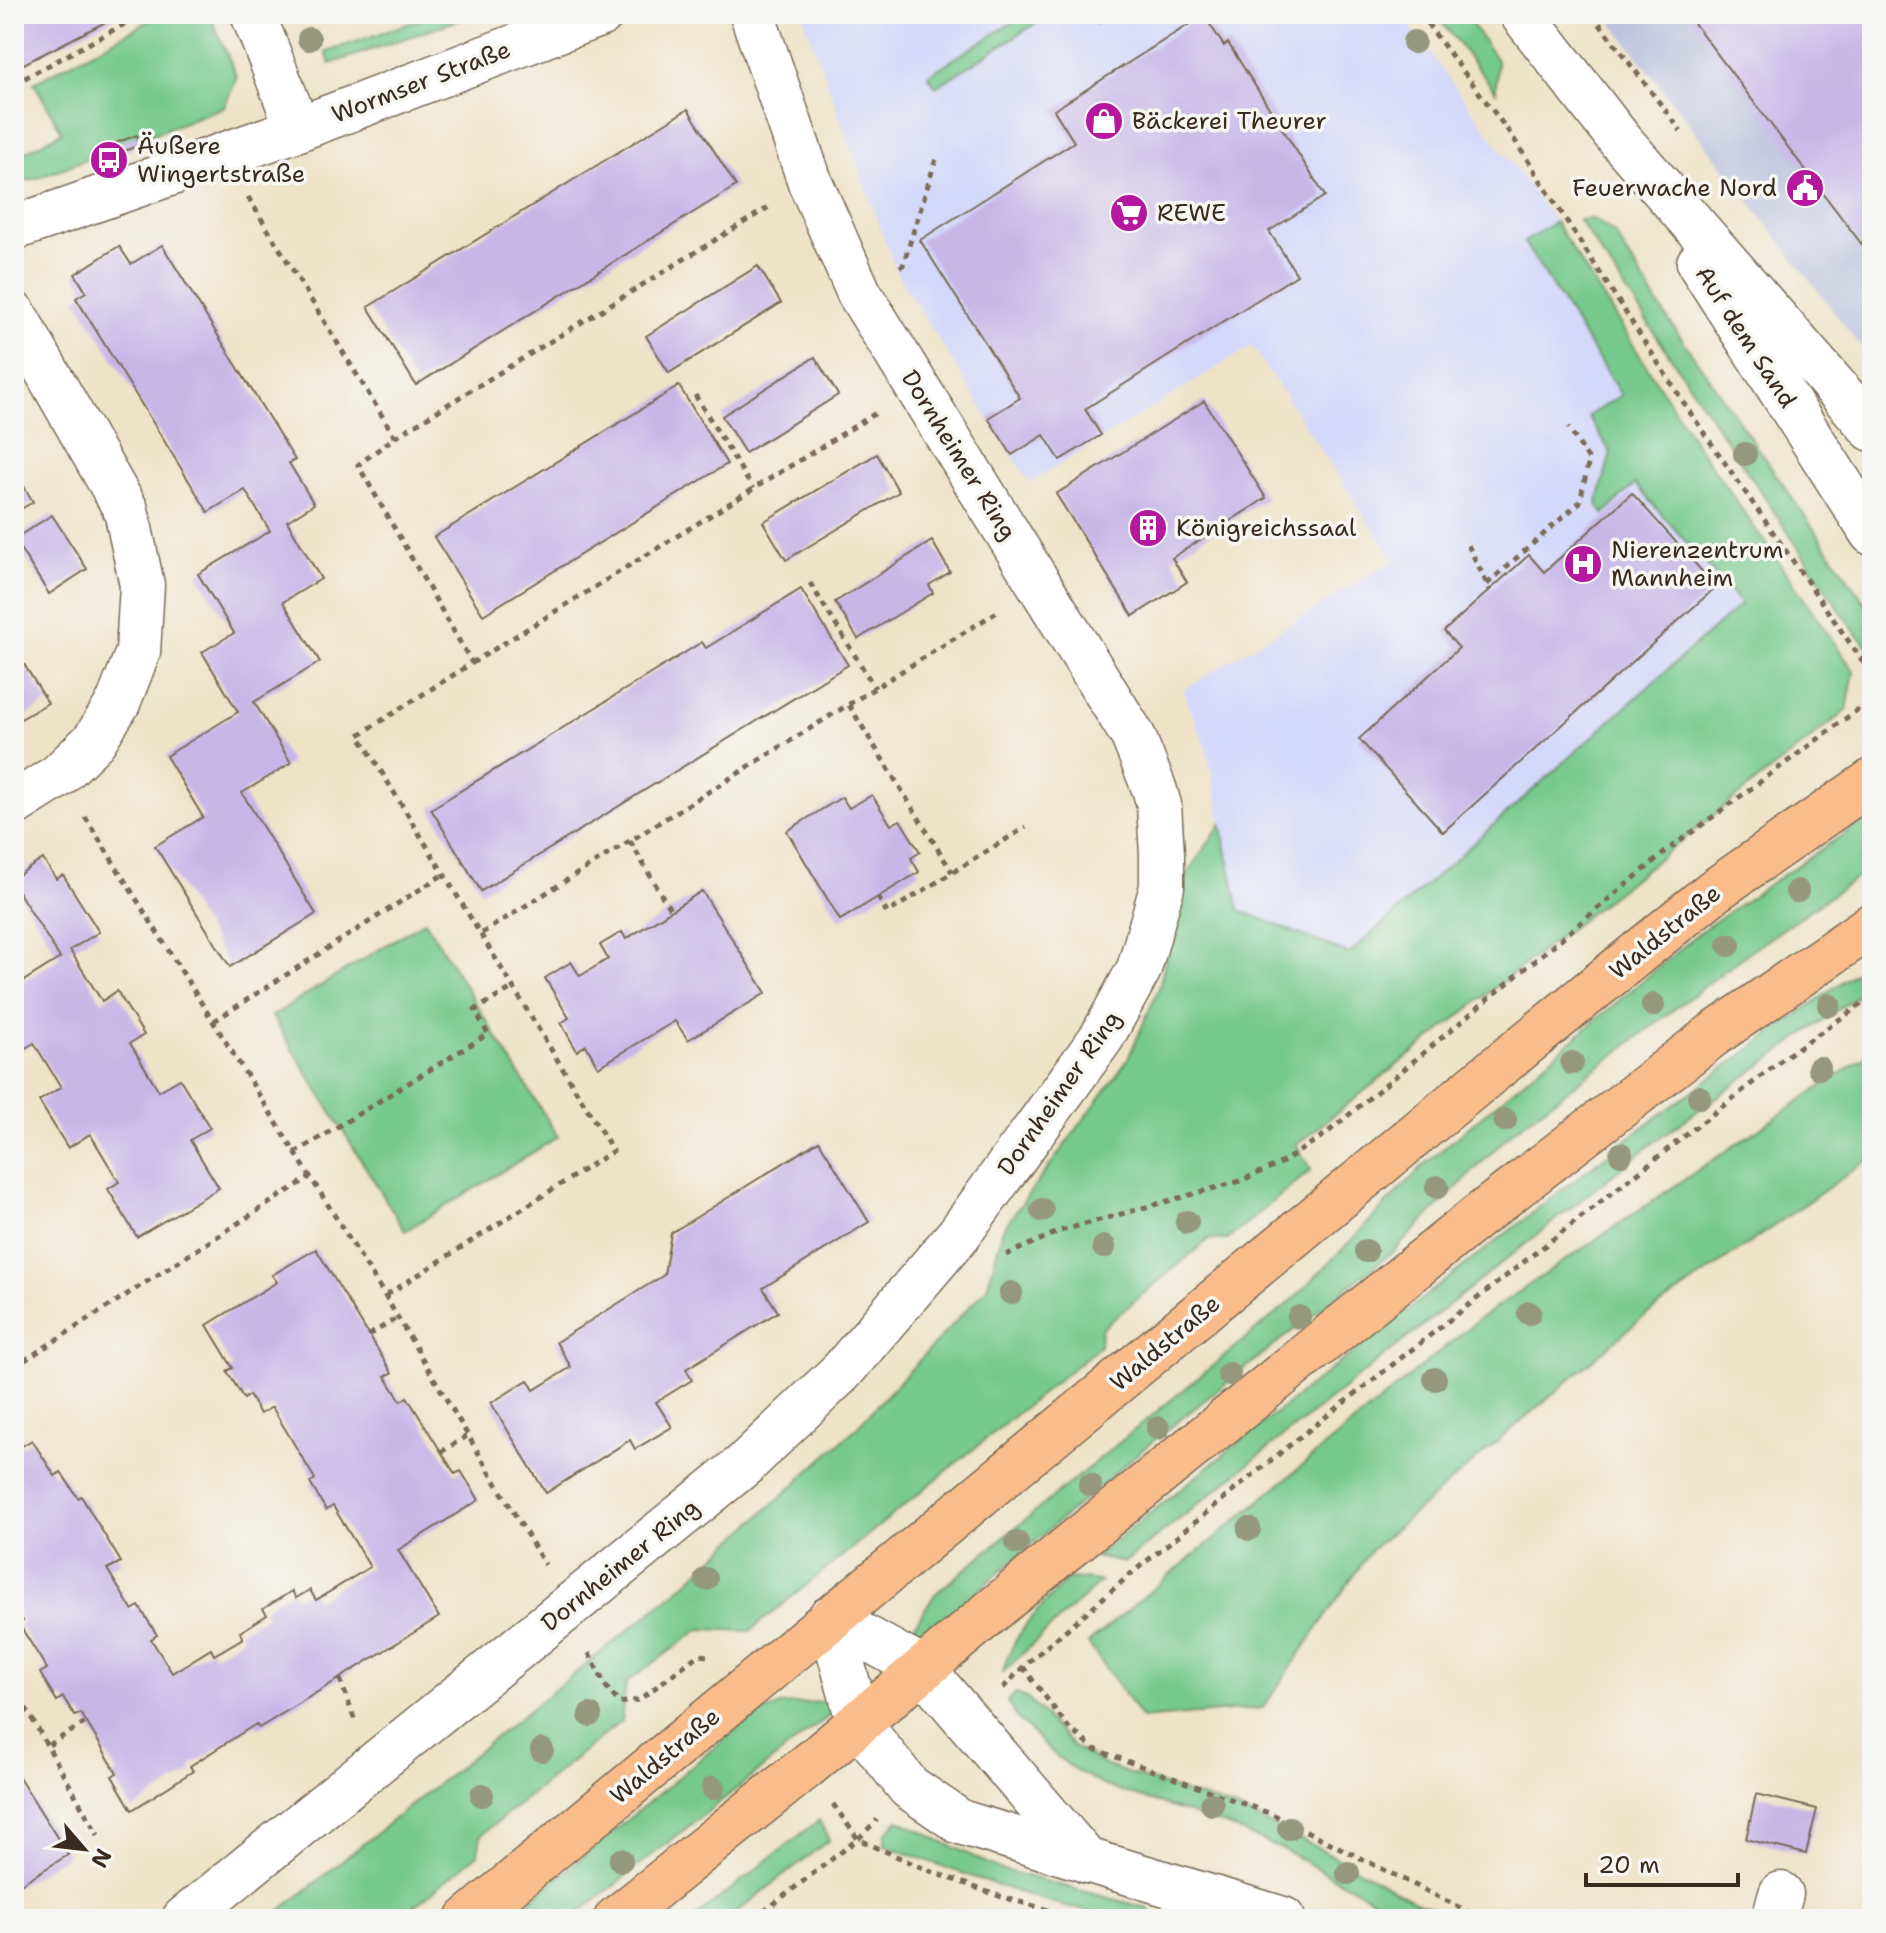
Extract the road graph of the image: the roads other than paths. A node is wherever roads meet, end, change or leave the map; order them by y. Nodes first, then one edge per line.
1 (253, 14) edge
2 (601, 14) edge
3 (752, 14) edge
4 (1522, 14) edge
5 (298, 129) junction
6 (1620, 140) junction
7 (14, 228) edge
8 (14, 314) edge
9 (1872, 429) edge
10 (1872, 533) edge
11 (1872, 781) edge
12 (14, 804) edge
13 (1872, 925) edge
14 (830, 1618) junction
15 (923, 1669) junction
16 (859, 1724) junction
17 (1087, 1861) junction
18 (184, 1919) edge
19 (468, 1919) edge
20 (616, 1919) edge
21 (1283, 1919) edge

1 - 5 street
2 - 5 street, Wormser Straße
3 - 18 street, Dornheimer Ring
4 - 6 street, Auf dem Sand
5 - 7 street, Wormser Straße
6 - 9 street, Auf dem Sand
6 - 10 street, Auf dem Sand
8 - 12 street
11 - 14 main road, Waldstraße
13 - 15 main road
14 - 15 street
14 - 16 street
14 - 19 main road, Waldstraße
15 - 16 main road
15 - 17 street
16 - 17 street
16 - 20 main road
17 - 21 street

